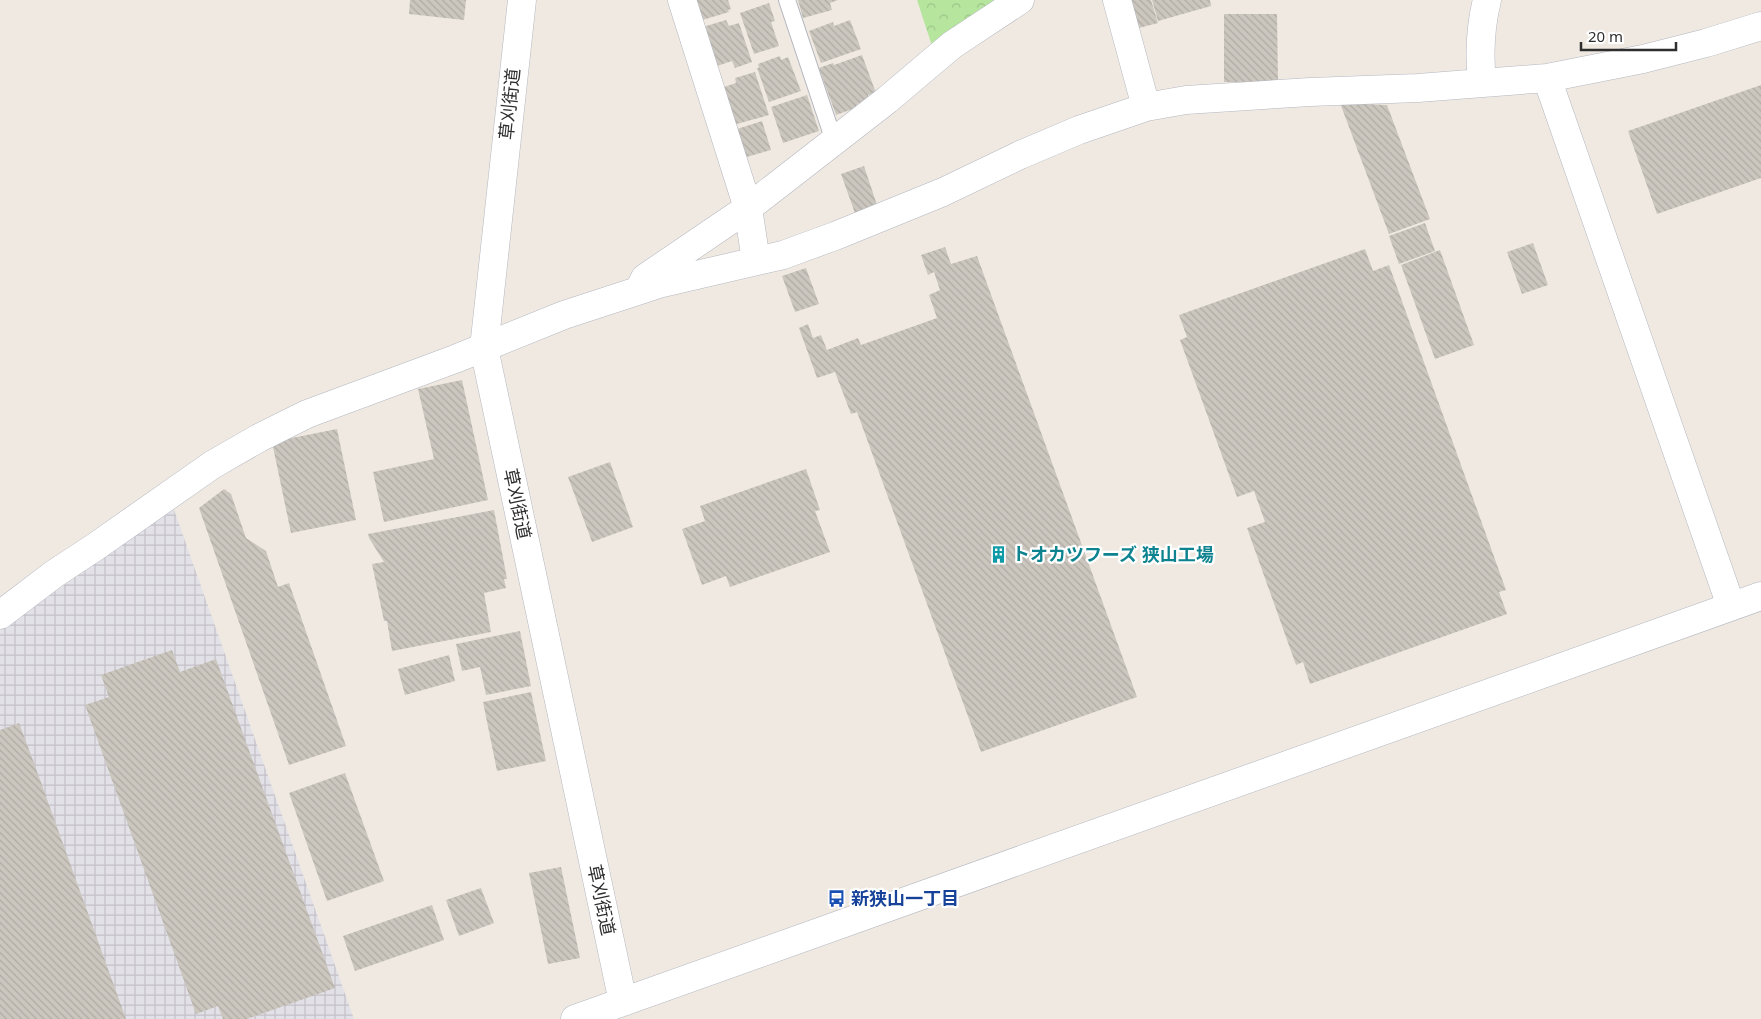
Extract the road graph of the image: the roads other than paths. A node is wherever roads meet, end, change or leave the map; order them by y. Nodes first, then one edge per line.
1 (522, 0) edge
2 (682, 0) edge
3 (787, 0) edge
4 (1020, 0) edge
5 (1116, 0) edge
6 (1486, 0) edge
7 (1761, 26) edge
8 (1547, 78) junction
9 (1482, 82) junction
10 (1146, 107) junction
11 (834, 141) junction
12 (748, 208) junction
13 (756, 261) junction
14 (639, 290) junction
15 (484, 348) junction
16 (1761, 596) edge
17 (1731, 606) junction
18 (0, 615) edge
19 (623, 1002) junction
20 (574, 1019) edge

1 - 15 street, 草刈街道
2 - 12 street
3 - 11 lane
4 - 11 street
5 - 10 street
6 - 9 street
7 - 8 street
8 - 9 street
8 - 17 street
9 - 10 street
10 - 13 street
11 - 12 street
12 - 13 street
12 - 14 street
13 - 14 street
14 - 15 street
15 - 18 street
15 - 19 street, 草刈街道
16 - 17 street
17 - 19 street
19 - 20 street

